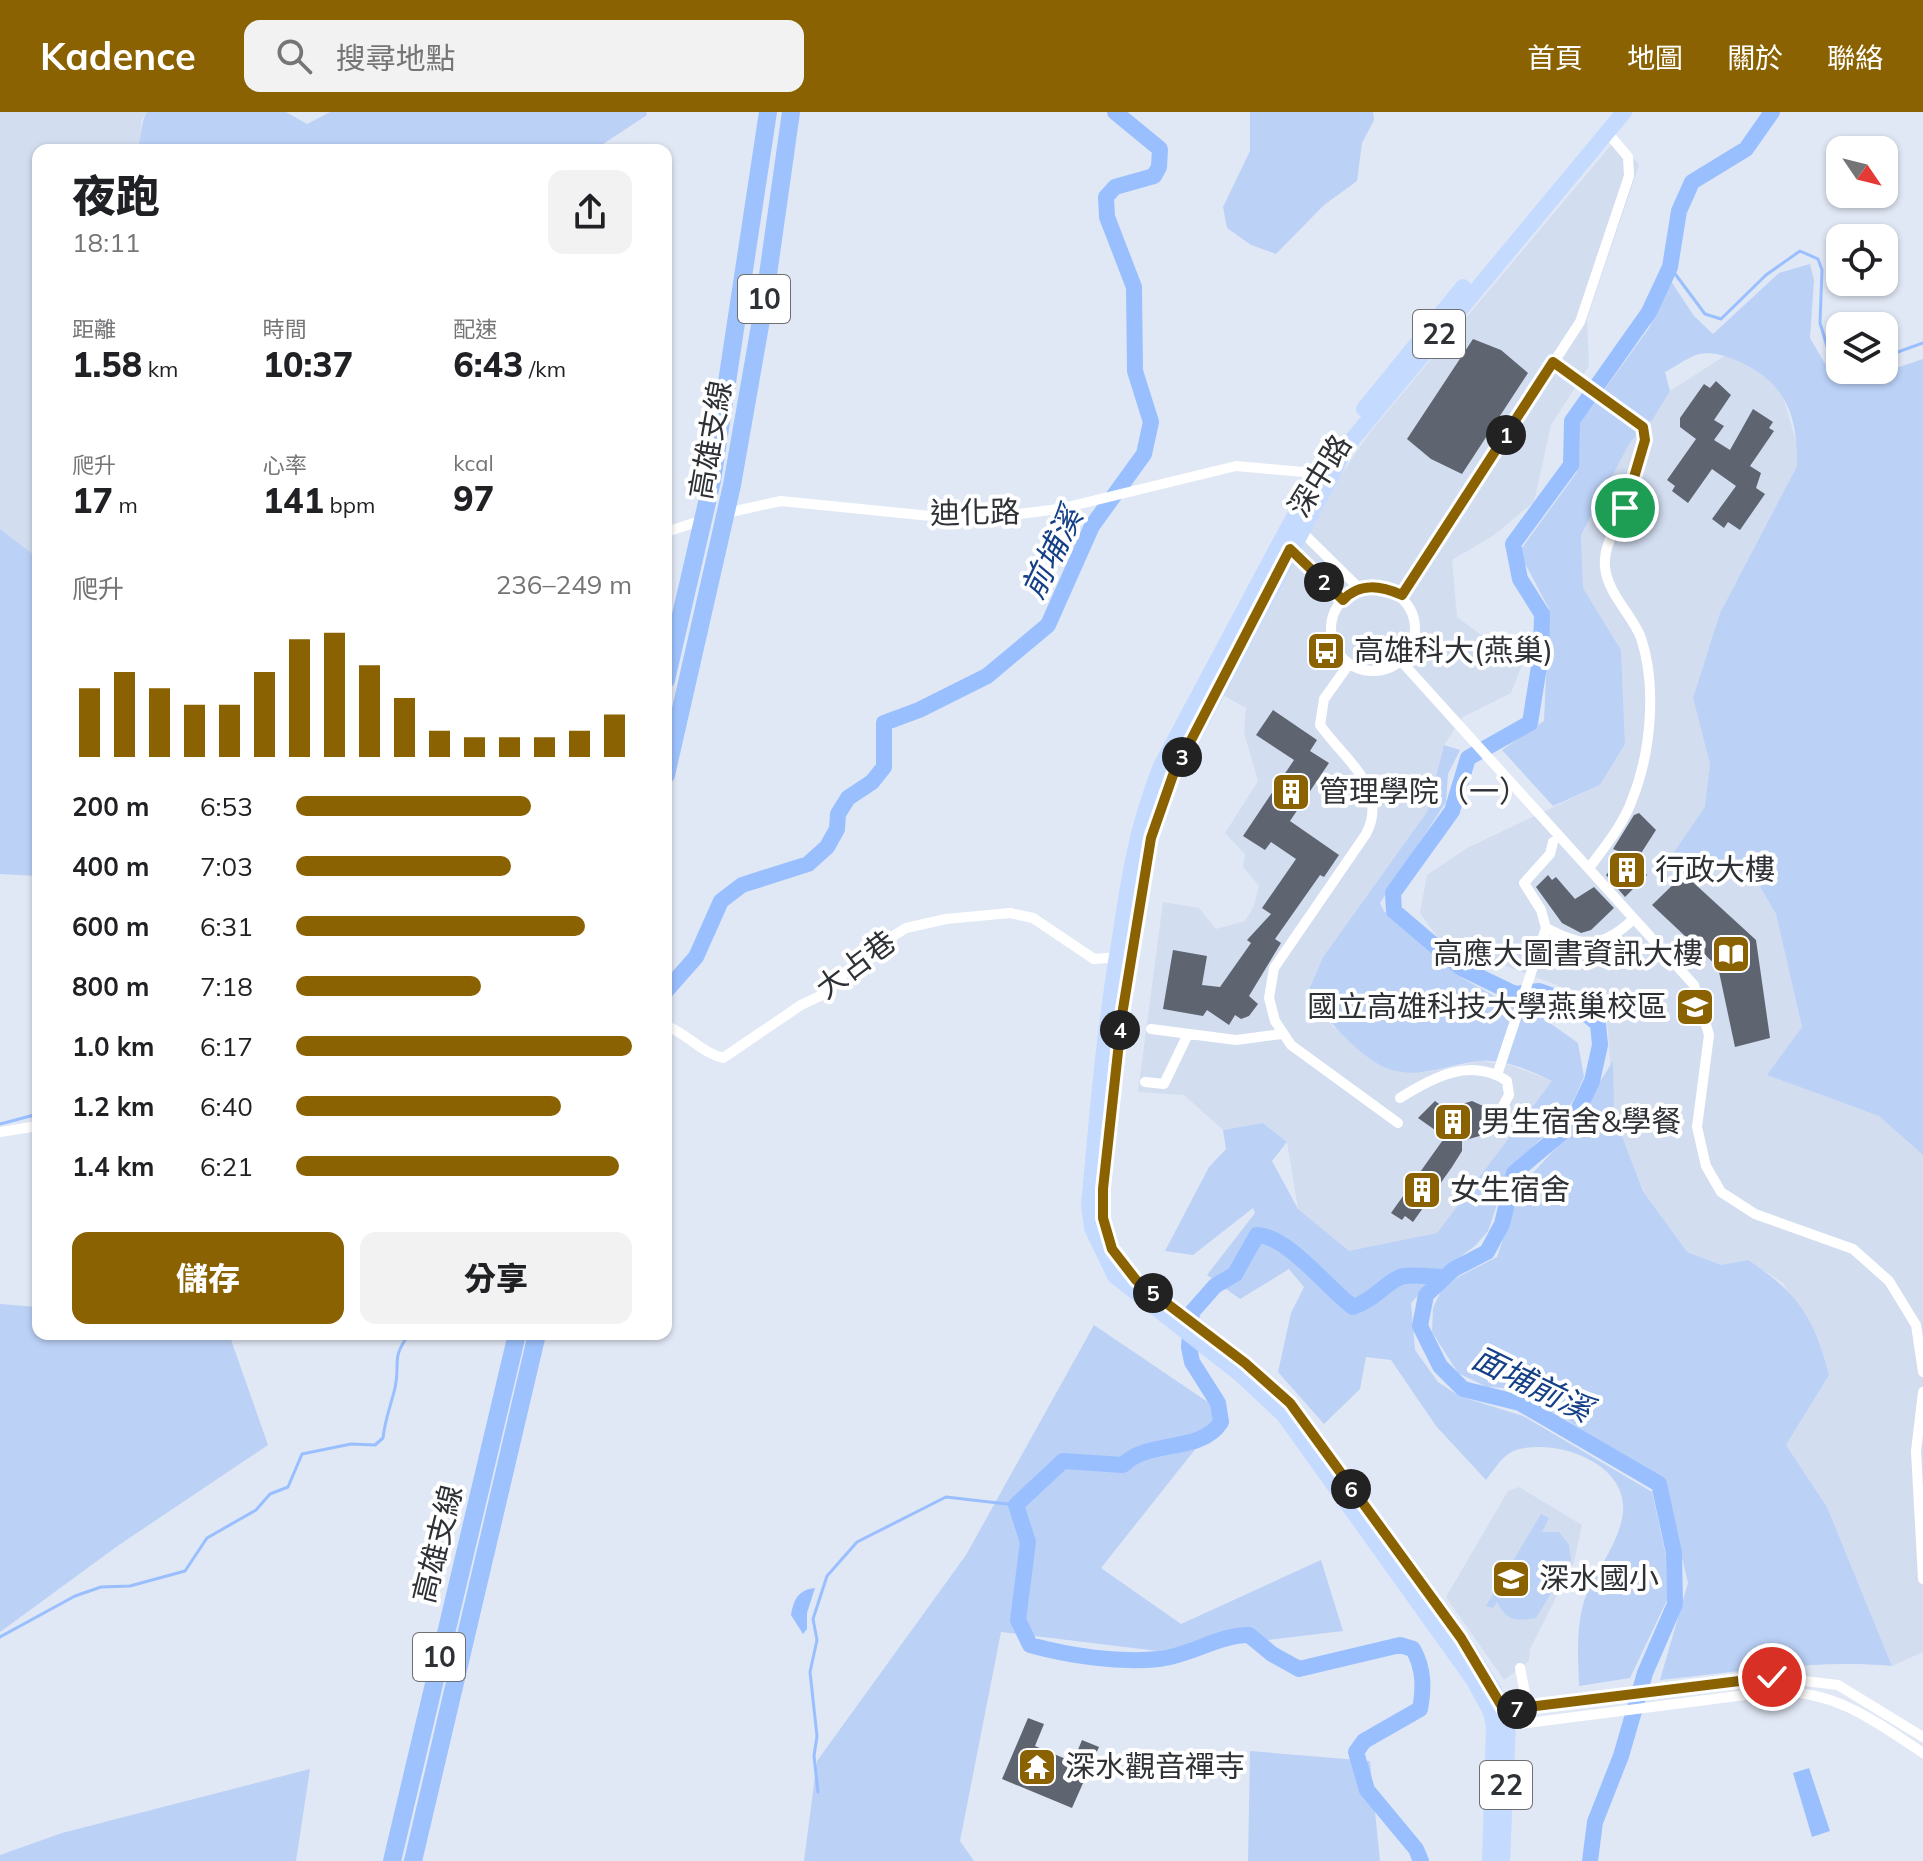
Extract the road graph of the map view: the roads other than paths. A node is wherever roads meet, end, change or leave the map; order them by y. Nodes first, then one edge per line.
1 (768, 112) edge
2 (791, 112) edge
3 (1624, 112) edge
4 (1605, 123) edge
5 (1558, 365) junction
6 (1325, 474) junction
7 (672, 530) edge
8 (1293, 530) junction
9 (1290, 549) junction
10 (1360, 589) junction
11 (1402, 595) junction
12 (1343, 600) junction
13 (672, 653) edge
14 (1401, 661) junction
15 (1349, 664) junction
16 (672, 749) edge
17 (1553, 842) dead end
18 (1590, 867) junction
19 (1629, 923) dead end
20 (1546, 928) junction
21 (1132, 951) junction
22 (1110, 960) junction
23 (672, 1028) edge
24 (1151, 1029) dead end
25 (1188, 1034) junction
26 (1282, 1034) junction
27 (1497, 1075) junction
28 (1145, 1082) dead end
29 (1400, 1098) dead end
30 (1503, 1106) dead end
31 (1398, 1123) dead end
32 (32, 1127) edge
33 (0, 1132) edge
34 (1136, 1287) junction
35 (516, 1340) edge
36 (536, 1340) edge
37 (1923, 1372) edge
38 (1923, 1392) edge
39 (1923, 1579) edge
40 (1520, 1668) dead end
41 (1777, 1678) junction
42 (1778, 1691) junction
43 (1869, 1702) junction
44 (1533, 1707) junction
45 (1862, 1713) junction
46 (1499, 1719) junction
47 (1923, 1737) edge
48 (1923, 1753) edge
49 (392, 1861) edge
50 (413, 1861) edge
51 (1490, 1861) edge
52 (1502, 1861) edge

1 - 13 highway, 高雄支線 / 10
2 - 16 highway, 高雄支線 / 10
3 - 4 main road, 22
4 - 5 street
4 - 6 main road, 深中路 / 22
5 - 11 street
5 - 18 street
6 - 7 street, 迪化路
6 - 8 main road, 深中路 / 22
8 - 9 main road, 深中路 / 22
8 - 10 street
8 - 22 main road, 深中路 / 22
9 - 12 street
9 - 21 main road, 深中路 / 22
10 - 11 street
10 - 12 street
11 - 14 street
12 - 15 street
14 - 15 street
14 - 18 street
15 - 26 street
17 - 20 street
18 - 37 street
19 - 20 street
20 - 27 street
21 - 22 street
21 - 34 main road, 深中路 / 22
22 - 23 street, 大占巷
22 - 34 main road, 深中路 / 22
24 - 25 street
25 - 26 street
25 - 28 street
26 - 31 street
27 - 29 street
27 - 30 street
32 - 33 street
34 - 46 main road, 22
35 - 49 highway, 高雄支線 / 10
36 - 50 highway, 高雄支線 / 10
38 - 39 street
40 - 44 street
41 - 42 street
41 - 43 street
41 - 44 street
42 - 45 street
42 - 46 street
43 - 45 street
43 - 47 street
44 - 46 street
45 - 48 street
46 - 51 main road, 22
46 - 52 main road, 22

